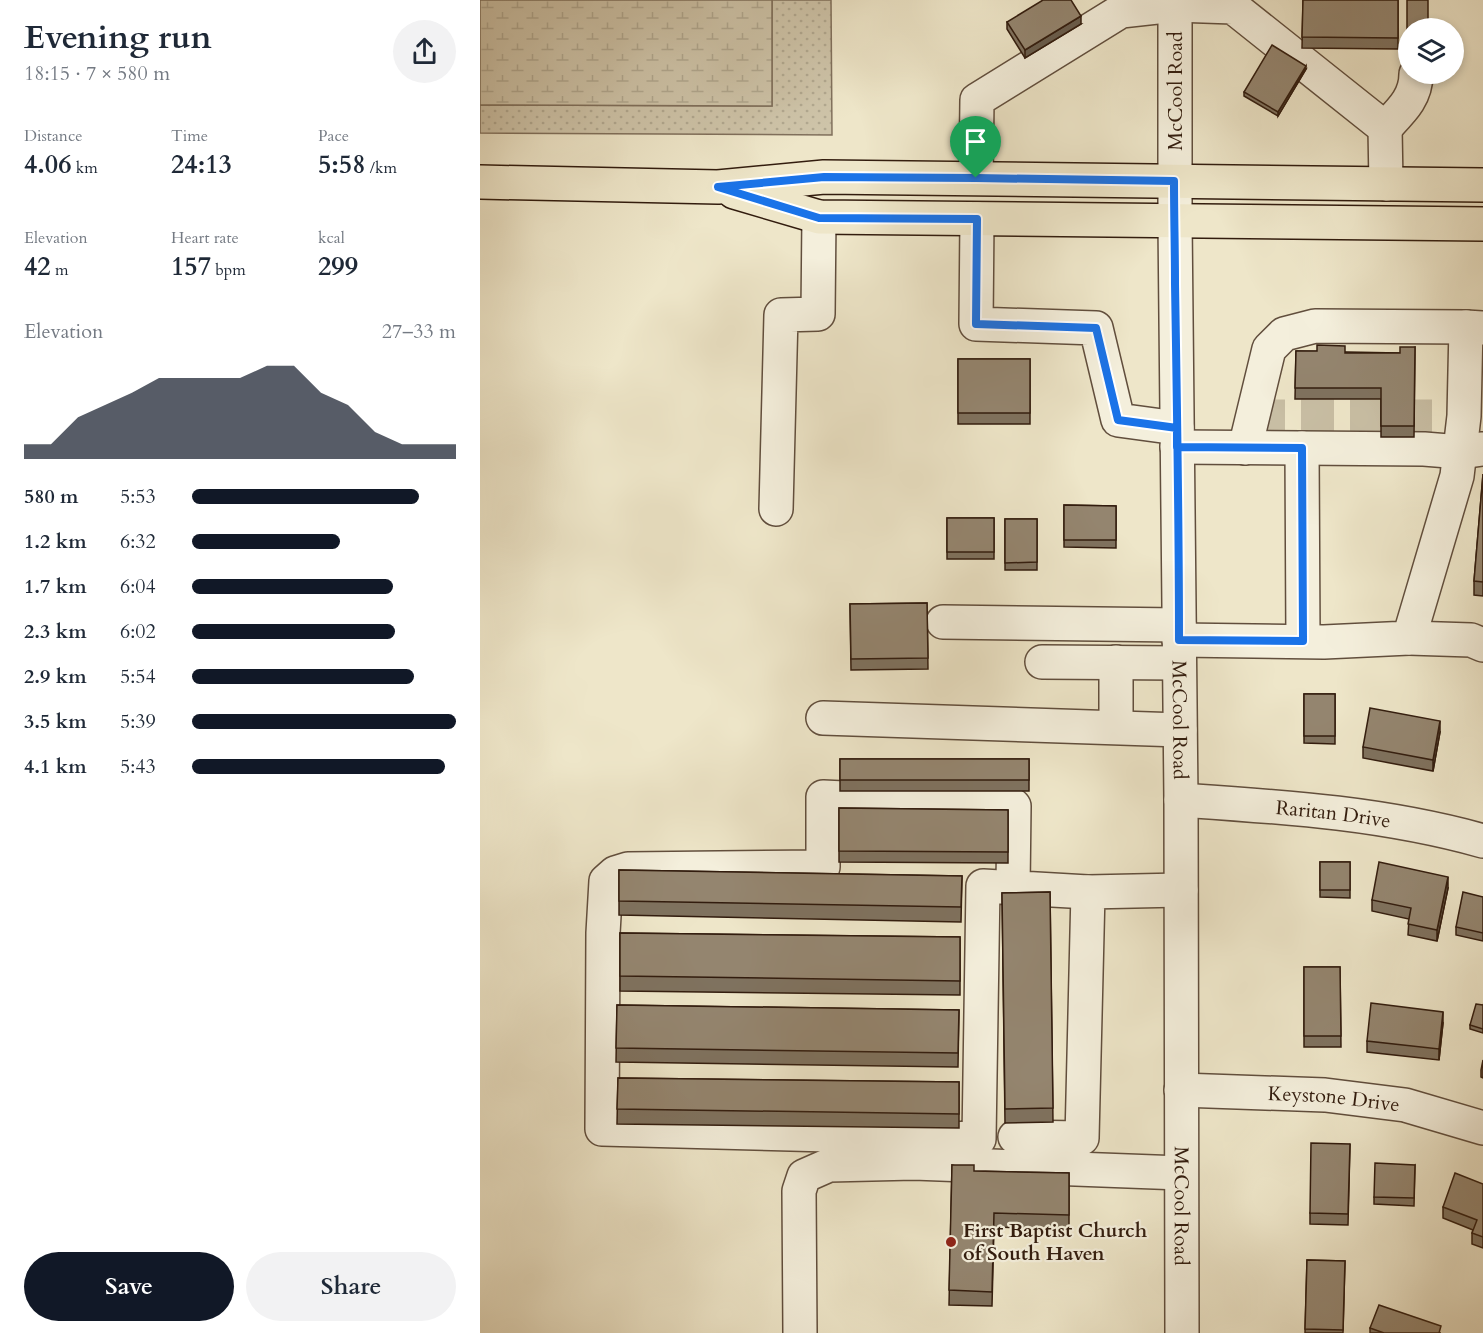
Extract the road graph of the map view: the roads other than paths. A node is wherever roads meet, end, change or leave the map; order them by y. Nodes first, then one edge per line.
1 (1174, 2) edge
2 (1233, 4) edge
3 (1415, 84) edge
4 (1385, 128) junction
5 (976, 178) junction
6 (1174, 181) junction
7 (480, 182) edge
8 (1386, 184) junction
9 (1483, 185) edge
10 (718, 187) junction
11 (819, 218) junction
12 (977, 219) junction
13 (1174, 221) junction
14 (1483, 224) edge
15 (1475, 328) edge
16 (1177, 437) junction
17 (1245, 448) junction
18 (1302, 448) junction
19 (1472, 451) edge
20 (776, 508) dead end
21 (943, 622) dead end
22 (1409, 638) junction
23 (1303, 641) junction
24 (1179, 643) junction
25 (1483, 645) edge
26 (1042, 662) dead end
27 (1116, 662) junction
28 (823, 718) dead end
29 (1116, 727) junction
30 (1180, 730) junction
31 (1181, 800) junction
32 (1483, 841) edge
33 (1013, 887) junction
34 (1181, 890) junction
35 (1088, 892) junction
36 (1181, 1090) junction
37 (1483, 1128) edge
38 (1015, 1137) dead end
39 (1181, 1173) junction
40 (800, 1333) edge
41 (1182, 1333) edge

1 - 2 street
1 - 5 street
1 - 6 street, McCool Road
2 - 4 street
3 - 4 street
4 - 8 street
5 - 6 main road
5 - 10 main road
6 - 8 main road
6 - 13 street, McCool Road
7 - 10 main road
8 - 9 main road
10 - 11 main road
11 - 12 main road
11 - 20 street
12 - 13 main road
12 - 16 street
13 - 14 main road
13 - 16 street, McCool Road
15 - 17 street
15 - 19 street
16 - 17 street
16 - 24 street, McCool Road
17 - 18 street
18 - 19 street
18 - 23 street
19 - 22 street
21 - 24 street
22 - 23 street
22 - 25 street
23 - 24 street
24 - 27 street
24 - 30 street, McCool Road
26 - 27 street
27 - 29 street
28 - 29 street
29 - 30 street
30 - 31 street, McCool Road
31 - 32 street, Raritan Drive
31 - 34 street, McCool Road
33 - 33 street
33 - 35 street
34 - 35 street
34 - 36 street, McCool Road
35 - 38 street
36 - 37 street, Keystone Drive
36 - 39 street, McCool Road
39 - 40 street
39 - 41 street, McCool Road

